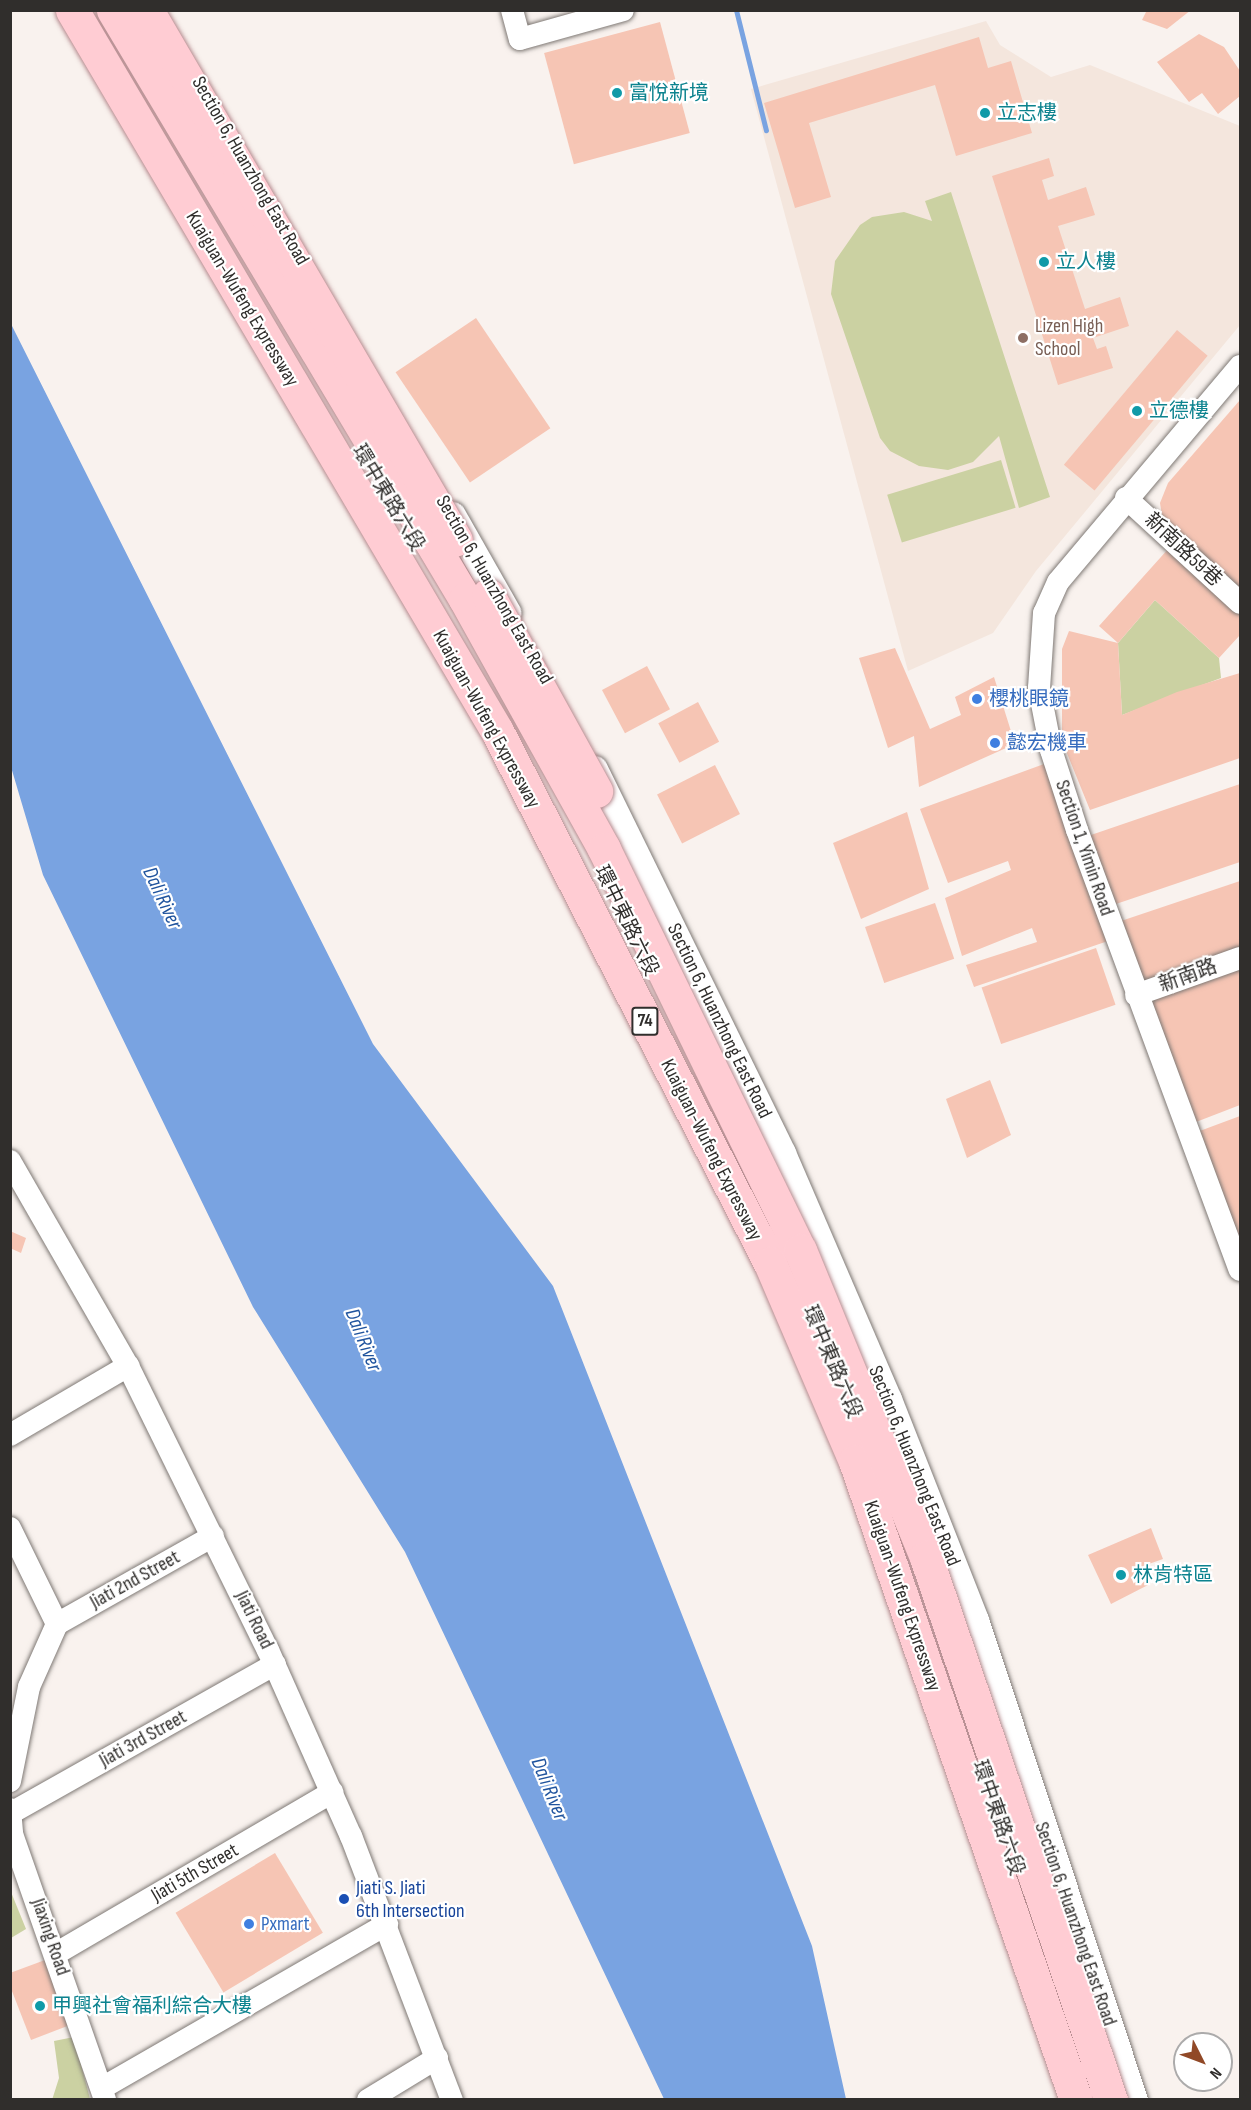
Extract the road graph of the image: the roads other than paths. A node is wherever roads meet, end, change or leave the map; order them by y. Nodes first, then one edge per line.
1 (72, 10) edge
2 (97, 10) edge
3 (113, 10) edge
4 (147, 10) edge
5 (157, 10) edge
6 (512, 10) edge
7 (623, 10) edge
8 (1240, 366) edge
9 (1126, 498) junction
10 (1240, 603) edge
11 (577, 736) junction
12 (540, 759) junction
13 (1240, 958) edge
14 (1136, 995) junction
15 (678, 1004) junction
16 (10, 1161) edge
17 (1240, 1270) edge
18 (128, 1366) junction
19 (10, 1435) edge
20 (10, 1528) edge
21 (213, 1536) junction
22 (57, 1624) junction
23 (275, 1664) junction
24 (10, 1781) edge
25 (332, 1792) junction
26 (11, 1811) edge
27 (1025, 1896) junction
28 (387, 1924) junction
29 (57, 1953) junction
30 (437, 2058) junction
31 (103, 2094) edge
32 (368, 2100) edge
33 (452, 2100) edge
34 (1065, 2100) edge
35 (1076, 2100) edge
36 (1094, 2100) edge
37 (1111, 2100) edge
38 (1134, 2100) edge

1 - 35 highway, Kuaiguan-Wufeng Expressway / 74, bridge
2 - 12 street, 環中東路六段
3 - 15 highway, Kuaiguan-Wufeng Expressway / 74, bridge
4 - 15 highway, bridge
5 - 11 street, Section 6, Huanzhong East Road
6 - 7 street
8 - 9 street, Section 1, Yimin Road
9 - 10 street, 新南路59巷
9 - 14 street, Section 1, Yimin Road
11 - 12 street
11 - 38 street, Section 6, Huanzhong East Road
12 - 27 street, 環中東路六段
13 - 14 street, 新南路
14 - 17 street, Section 1, Yimin Road
15 - 37 highway, Kuaiguan-Wufeng Expressway / 74, bridge
16 - 18 street, Jiati Road
18 - 19 street
18 - 21 street, Jiati Road
20 - 22 street
21 - 22 street, Jiati 2nd Street
21 - 23 street, Jiati Road
22 - 24 street
23 - 25 street, Jiati Road
23 - 26 street, Jiati 3rd Street
25 - 28 street, Jiati Road
25 - 29 street, Jiati 5th Street
26 - 29 street, Jiaxing Road
27 - 34 street, Section 6, Huanzhong East Road
27 - 36 street, 環中東路六段
28 - 30 street, Jiati Road
28 - 31 street
29 - 31 street, Jiaxing Road
30 - 32 street
30 - 33 street, Jiati Road

